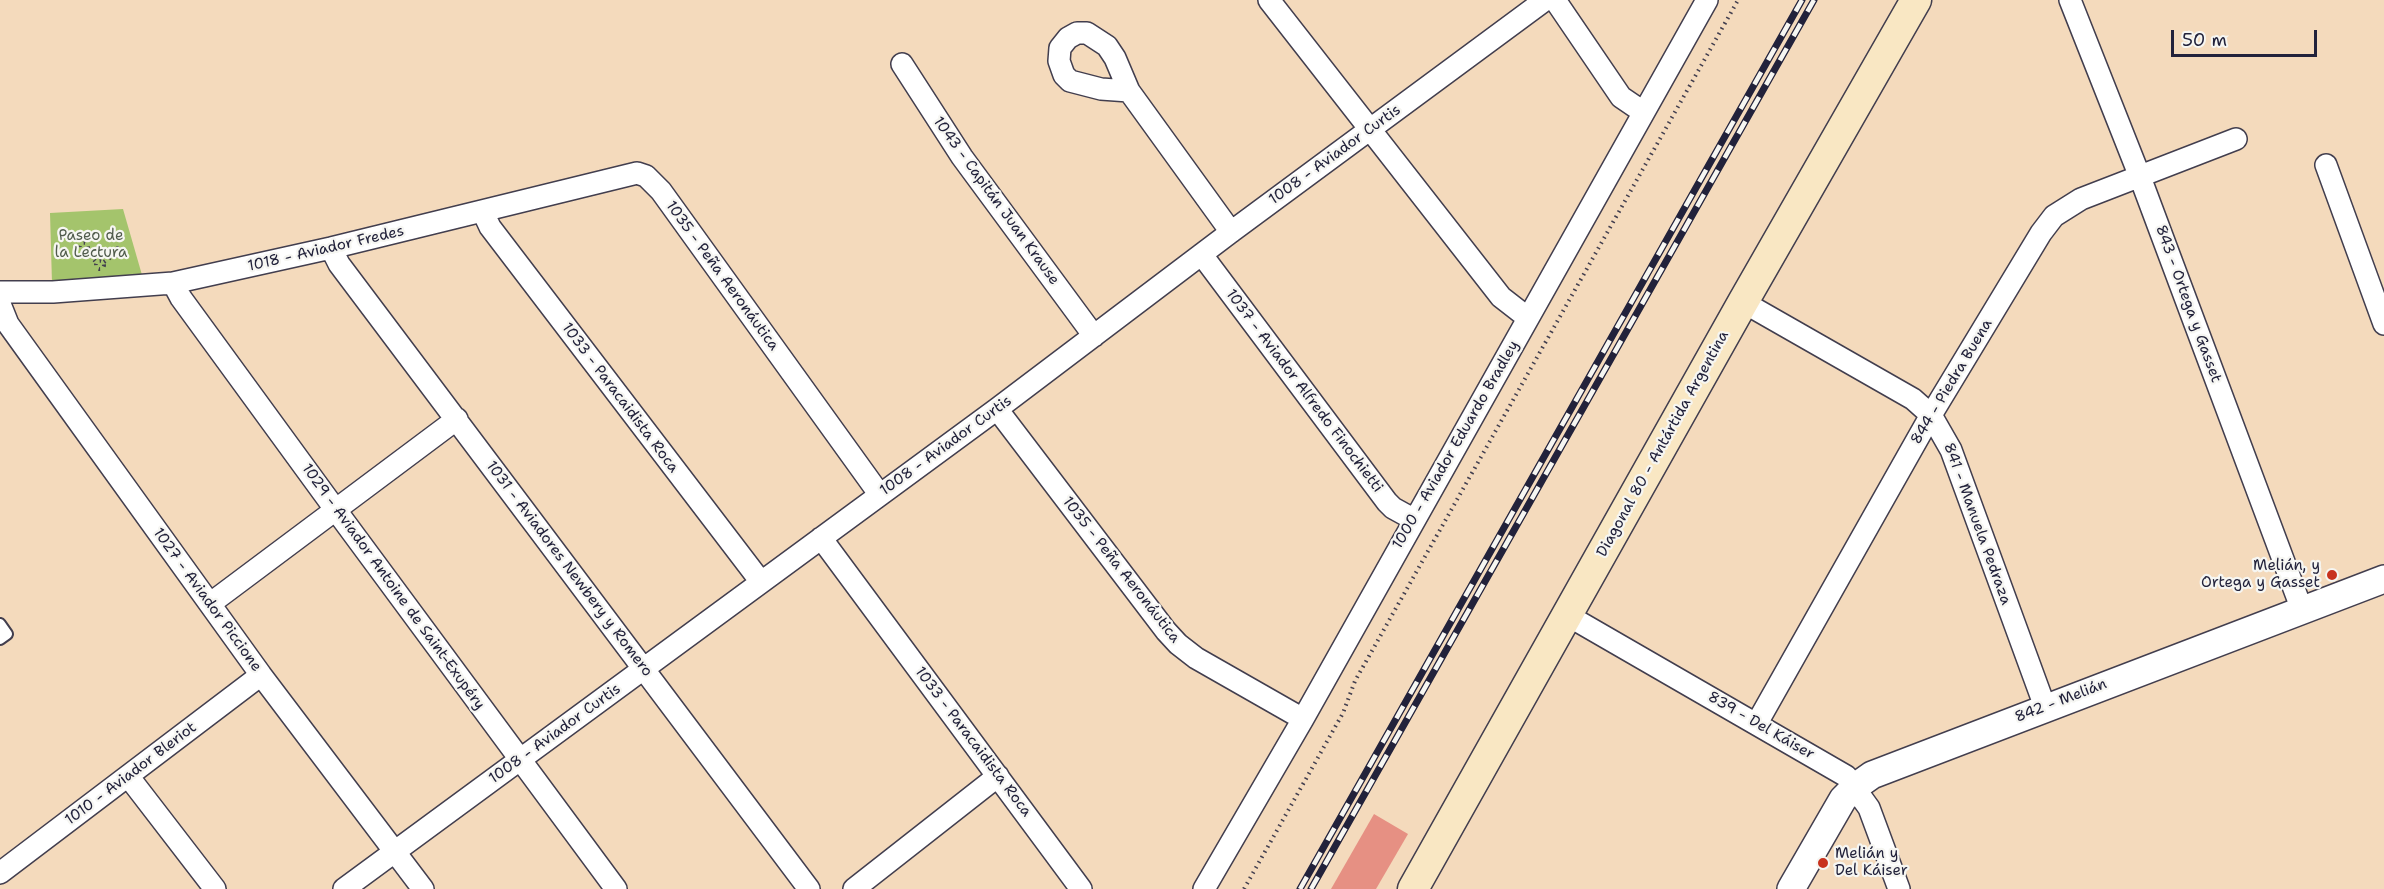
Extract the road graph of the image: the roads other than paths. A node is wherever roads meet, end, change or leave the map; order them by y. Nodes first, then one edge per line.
1 (1269, 0) edge
2 (1545, 0) edge
3 (1556, 0) edge
4 (1707, 0) edge
5 (1916, 0) edge
6 (2070, 0) edge
7 (902, 63) dead end
8 (1129, 91) dead end
9 (1643, 112) junction
10 (1371, 130) junction
11 (2236, 139) dead end
12 (2326, 165) dead end
13 (646, 176) joint
14 (2140, 177) junction
15 (483, 212) junction
16 (1231, 232) junction
17 (331, 248) junction
18 (1202, 255) junction
19 (173, 283) junction
20 (0, 292) edge
21 (1743, 302) junction
22 (0, 304) edge
23 (1528, 318) junction
24 (2384, 324) edge
25 (1094, 336) junction
26 (997, 410) junction
27 (1931, 415) junction
28 (457, 419) junction
29 (880, 495) junction
30 (335, 509) junction
31 (1413, 519) junction
32 (821, 538) junction
33 (2384, 579) edge
34 (761, 582) junction
35 (211, 603) junction
36 (2302, 610) junction
37 (1567, 615) junction
38 (0, 624) edge
39 (0, 639) edge
40 (644, 669) junction
41 (261, 675) junction
42 (2045, 707) junction
43 (1303, 719) junction
44 (1757, 723) junction
45 (520, 759) junction
46 (128, 776) junction
47 (998, 776) junction
48 (1855, 787) junction
49 (395, 851) junction
50 (0, 873) edge
51 (215, 889) edge
52 (344, 889) edge
53 (423, 889) edge
54 (616, 889) edge
55 (808, 889) edge
56 (854, 889) edge
57 (1081, 889) edge
58 (1204, 889) edge
59 (1413, 889) edge
60 (1791, 889) edge
61 (1899, 889) edge

1 - 10 street
2 - 10 street, 1008 - Aviador Curtis
3 - 9 street
4 - 9 street, 1000 - Aviador Eduardo Bradley
5 - 21 main road, Diagonal 80 - Antártida Argentina
6 - 14 street, 843 - Ortega y Gasset
7 - 25 street, 1043 - Capitán Juan Krause
8 - 16 street
9 - 23 street, 1000 - Aviador Eduardo Bradley
10 - 16 street, 1008 - Aviador Curtis
10 - 23 street
11 - 14 street, 844 - Piedra Buena
12 - 24 street
13 - 15 street, 1018 - Aviador Fredes
13 - 29 street, 1035 - Peña Aeronáutica
14 - 27 street, 844 - Piedra Buena
14 - 36 street, 843 - Ortega y Gasset
15 - 17 street, 1018 - Aviador Fredes
15 - 34 street, 1033 - Paracaidista Roca
16 - 18 street, 1008 - Aviador Curtis
17 - 19 street, 1018 - Aviador Fredes
17 - 28 street, 1031 - Aviadores Newbery y Romero
18 - 25 street, 1008 - Aviador Curtis
18 - 31 street, 1037 - Aviador Alfredo Finochietti
19 - 20 street, 1018 - Aviador Fredes
19 - 30 street, 1029 - Aviador Antoine de Saint-Exupéry
21 - 27 street, 841 - Manuela Pedraza
21 - 37 main road, Diagonal 80 - Antártida Argentina
22 - 35 street, 1027 - Aviador Piccione
23 - 31 street, 1000 - Aviador Eduardo Bradley
25 - 26 street, 1008 - Aviador Curtis
26 - 29 street, 1008 - Aviador Curtis
26 - 43 street, 1035 - Peña Aeronáutica
27 - 42 street, 841 - Manuela Pedraza
27 - 44 street, 844 - Piedra Buena
28 - 30 street
28 - 40 street, 1031 - Aviadores Newbery y Romero
29 - 32 street, 1008 - Aviador Curtis
30 - 35 street
30 - 45 street, 1029 - Aviador Antoine de Saint-Exupéry
31 - 43 street, 1000 - Aviador Eduardo Bradley
32 - 34 street, 1008 - Aviador Curtis
32 - 47 street, 1033 - Paracaidista Roca
33 - 36 street, 842 - Melián
34 - 40 street, 1008 - Aviador Curtis
35 - 41 street, 1027 - Aviador Piccione
36 - 42 street, 842 - Melián
37 - 44 street, 839 - Del Káiser
37 - 59 main road, Diagonal 80 - Antártida Argentina
38 - 39 lane
40 - 45 street, 1008 - Aviador Curtis
40 - 55 street, 1031 - Aviadores Newbery y Romero
41 - 46 street, 1010 - Aviador Bleriot
41 - 49 street, 1027 - Aviador Piccione
42 - 48 street, 842 - Melián
43 - 58 street, 1000 - Aviador Eduardo Bradley
44 - 48 street, 839 - Del Káiser
45 - 49 street, 1008 - Aviador Curtis
45 - 54 street, 1029 - Aviador Antoine de Saint-Exupéry
46 - 50 street, 1010 - Aviador Bleriot
46 - 51 street
47 - 56 street
47 - 57 street, 1033 - Paracaidista Roca
48 - 60 street, 842 - Melián
48 - 61 street, 839 - Del Káiser
49 - 52 street, 1008 - Aviador Curtis
49 - 53 street, 1027 - Aviador Piccione

